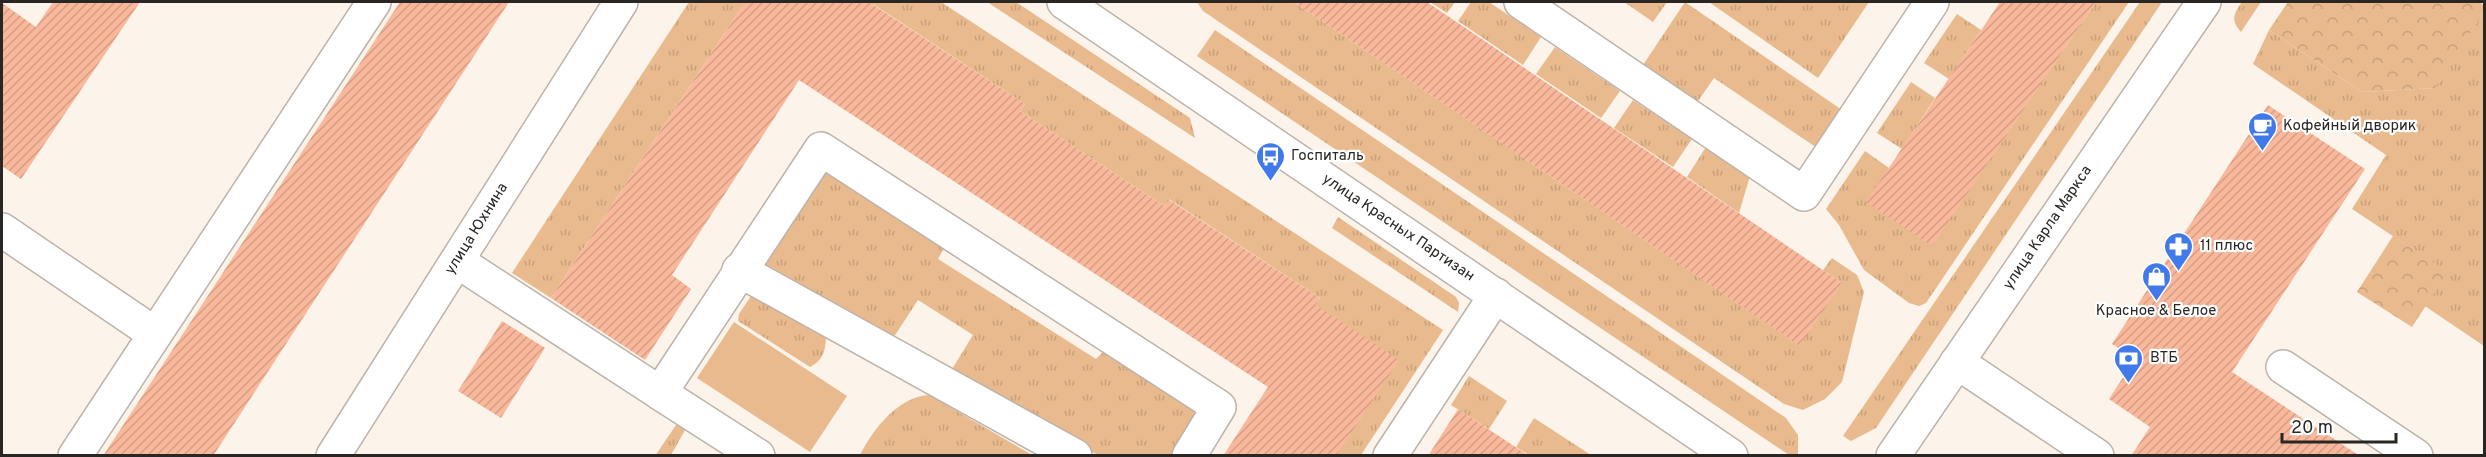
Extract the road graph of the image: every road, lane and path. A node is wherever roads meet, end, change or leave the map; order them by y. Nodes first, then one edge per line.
1 (374, 2) edge
2 (621, 2) edge
3 (1064, 2) edge
4 (1521, 2) edge
5 (1932, 2) edge
6 (2204, 2) edge
7 (2, 230) edge
8 (457, 261) junction
9 (739, 270) junction
10 (1496, 295) junction
11 (155, 334) junction
12 (1957, 362) junction
13 (2283, 367) dead end
14 (660, 393) junction
15 (75, 456) edge
16 (333, 456) edge
17 (758, 456) edge
18 (1075, 456) edge
19 (1189, 456) edge
20 (1390, 456) edge
21 (1731, 456) edge
22 (1893, 456) edge
23 (2097, 456) edge
24 (2416, 456) edge

1 - 11 street
2 - 8 street, улица Юхнина
3 - 10 street, улица Красных Партизан
4 - 5 street
6 - 12 street, улица Карла Маркса
7 - 11 street
8 - 14 street
8 - 16 street, улица Юхнина
9 - 14 street
9 - 18 street
9 - 19 street
10 - 20 street
10 - 21 street, улица Красных Партизан
11 - 15 street
12 - 22 street, улица Карла Маркса
12 - 23 street
13 - 24 street
14 - 17 street

